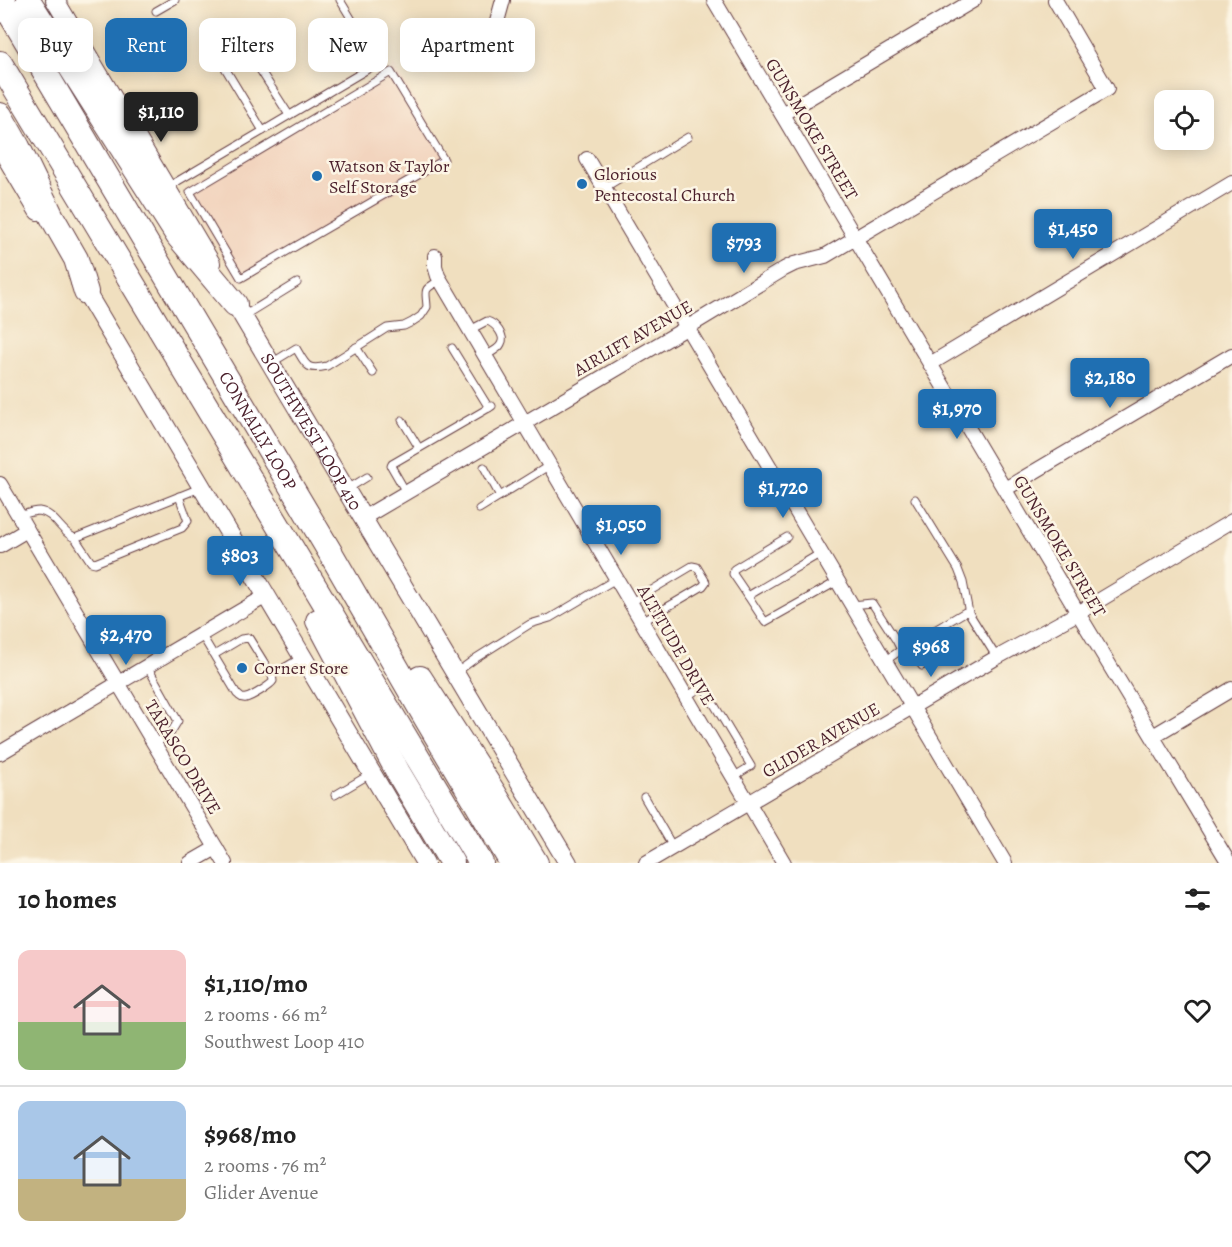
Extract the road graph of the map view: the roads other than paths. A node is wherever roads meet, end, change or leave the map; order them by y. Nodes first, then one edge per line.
1 (2, 0) edge
2 (28, 0) edge
3 (56, 0) edge
4 (175, 0) edge
5 (340, 0) edge
6 (503, 0) edge
7 (714, 0) edge
8 (974, 0) edge
9 (1055, 0) edge
10 (156, 11) dead end
11 (498, 18) edge
12 (0, 63) edge
13 (227, 72) edge
14 (261, 72) edge
15 (782, 114) junction
16 (0, 115) edge
17 (289, 116) junction
18 (263, 131) junction
19 (688, 137) dead end
20 (0, 147) edge
21 (587, 159) dead end
22 (1232, 183) edge
23 (166, 188) junction
24 (604, 188) junction
25 (199, 225) junction
26 (856, 238) junction
27 (435, 256) dead end
28 (234, 266) junction
29 (226, 271) dead end
30 (440, 280) junction
31 (297, 283) dead end
32 (86, 292) junction
33 (239, 310) junction
34 (688, 327) junction
35 (470, 330) junction
36 (356, 348) junction
37 (452, 348) dead end
38 (1232, 355) edge
39 (485, 356) junction
40 (270, 363) junction
41 (930, 364) junction
42 (373, 373) dead end
43 (402, 420) dead end
44 (524, 423) junction
45 (419, 448) junction
46 (550, 465) junction
47 (484, 467) dead end
48 (367, 477) dead end
49 (0, 484) edge
50 (202, 488) junction
51 (1005, 489) junction
52 (346, 490) junction
53 (406, 492) junction
54 (179, 496) junction
55 (500, 496) junction
56 (915, 499) dead end
57 (479, 509) dead end
58 (19, 516) junction
59 (363, 518) junction
60 (1232, 521) edge
61 (278, 526) junction
62 (27, 530) junction
63 (788, 537) dead end
64 (75, 538) junction
65 (0, 546) edge
66 (330, 552) junction
67 (821, 553) junction
68 (616, 579) junction
69 (838, 581) junction
70 (266, 596) junction
71 (748, 596) junction
72 (630, 603) junction
73 (852, 605) junction
74 (969, 613) junction
75 (1078, 613) junction
76 (642, 622) junction
77 (937, 630) junction
78 (201, 634) junction
79 (908, 646) junction
80 (901, 650) junction
81 (213, 655) junction
82 (954, 656) dead end
83 (303, 657) junction
84 (997, 657) junction
85 (885, 661) junction
86 (147, 666) junction
87 (922, 666) dead end
88 (454, 673) junction
89 (272, 675) junction
90 (118, 684) junction
91 (1232, 689) edge
92 (686, 697) junction
93 (913, 708) junction
94 (1153, 736) junction
95 (154, 744) junction
96 (0, 753) edge
97 (372, 773) junction
98 (733, 777) junction
99 (335, 795) dead end
100 (644, 797) dead end
101 (748, 804) junction
102 (673, 847) junction
103 (216, 848) junction
104 (654, 861) edge
105 (1230, 861) edge
106 (190, 863) edge
107 (225, 863) edge
108 (424, 863) edge
109 (452, 863) edge
110 (481, 863) edge
111 (512, 863) edge
112 (536, 863) edge
113 (568, 863) edge
114 (784, 863) edge
115 (1005, 863) edge

1 - 66 highway, CONNALLY LOOP
2 - 33 highway
3 - 23 main road, SOUTHWEST LOOP 410
4 - 10 lane
5 - 17 lane
6 - 11 street
7 - 15 street, GUNSMOKE STREET
8 - 15 street
9 - 26 street, AIRLIFT AVENUE
12 - 61 highway, CONNALLY LOOP
13 - 18 lane
14 - 17 lane
15 - 26 street, GUNSMOKE STREET
16 - 32 highway
17 - 18 lane
18 - 23 lane
19 - 24 lane
20 - 32 main road
21 - 24 street
22 - 41 street
23 - 25 main road, SOUTHWEST LOOP 410
24 - 34 street
25 - 28 lane
25 - 28 lane
25 - 33 main road, SOUTHWEST LOOP 410
26 - 34 street, AIRLIFT AVENUE
26 - 41 street, GUNSMOKE STREET
27 - 30 street, ALTITUDE DRIVE
28 - 29 lane
30 - 35 street, ALTITUDE DRIVE
30 - 36 lane
31 - 33 lane
32 - 50 main road
33 - 40 main road, SOUTHWEST LOOP 410
34 - 44 street, AIRLIFT AVENUE
34 - 67 street
35 - 39 street, ALTITUDE DRIVE
35 - 39 lane
36 - 40 lane
36 - 42 lane
37 - 45 lane
38 - 51 street
39 - 44 street, ALTITUDE DRIVE
40 - 52 main road, SOUTHWEST LOOP 410
41 - 51 street, GUNSMOKE STREET
43 - 45 lane
44 - 46 street, ALTITUDE DRIVE
44 - 53 street, AIRLIFT AVENUE
45 - 53 lane
46 - 55 lane
46 - 68 street, ALTITUDE DRIVE
47 - 55 lane
48 - 52 lane
49 - 58 street, TARASCO DRIVE
50 - 54 lane
50 - 70 main road
51 - 75 street, GUNSMOKE STREET
52 - 59 main road, SOUTHWEST LOOP 410
53 - 59 street, AIRLIFT AVENUE
54 - 64 lane
54 - 64 lane
55 - 57 lane
56 - 74 lane
58 - 62 street, TARASCO DRIVE
58 - 64 lane
59 - 88 main road, SOUTHWEST LOOP 410
60 - 75 street, GLIDER AVENUE
61 - 109 highway
61 - 110 highway, CONNALLY LOOP
62 - 65 street
62 - 90 street, TARASCO DRIVE
63 - 71 lane
66 - 111 highway, CONNALLY LOOP
66 - 112 highway
67 - 69 street
67 - 71 lane
68 - 72 street, ALTITUDE DRIVE
68 - 88 lane
69 - 71 lane
69 - 73 street
70 - 78 street
70 - 83 main road
72 - 76 street, ALTITUDE DRIVE
72 - 76 lane
73 - 80 lane
73 - 85 street
74 - 77 lane
74 - 84 lane
75 - 84 street, GLIDER AVENUE
75 - 94 street, GUNSMOKE STREET
76 - 92 street, ALTITUDE DRIVE
77 - 79 lane
77 - 82 lane
78 - 81 lane
78 - 86 street
79 - 80 lane
79 - 87 lane
80 - 85 lane
81 - 89 lane
81 - 89 lane
83 - 89 lane
83 - 97 main road
84 - 93 street, GLIDER AVENUE
85 - 93 street
86 - 90 street
86 - 95 lane
88 - 113 main road, SOUTHWEST LOOP 410
90 - 95 street, TARASCO DRIVE
90 - 96 street
91 - 94 street
92 - 98 street, ALTITUDE DRIVE
92 - 98 lane
93 - 101 street, GLIDER AVENUE
93 - 115 street
94 - 105 street, GUNSMOKE STREET
95 - 103 street, TARASCO DRIVE
97 - 99 lane
97 - 108 main road
98 - 101 street, ALTITUDE DRIVE
100 - 102 lane
101 - 102 street, GLIDER AVENUE
101 - 114 street, ALTITUDE DRIVE
102 - 104 street, GLIDER AVENUE
103 - 106 street
103 - 107 street, TARASCO DRIVE

